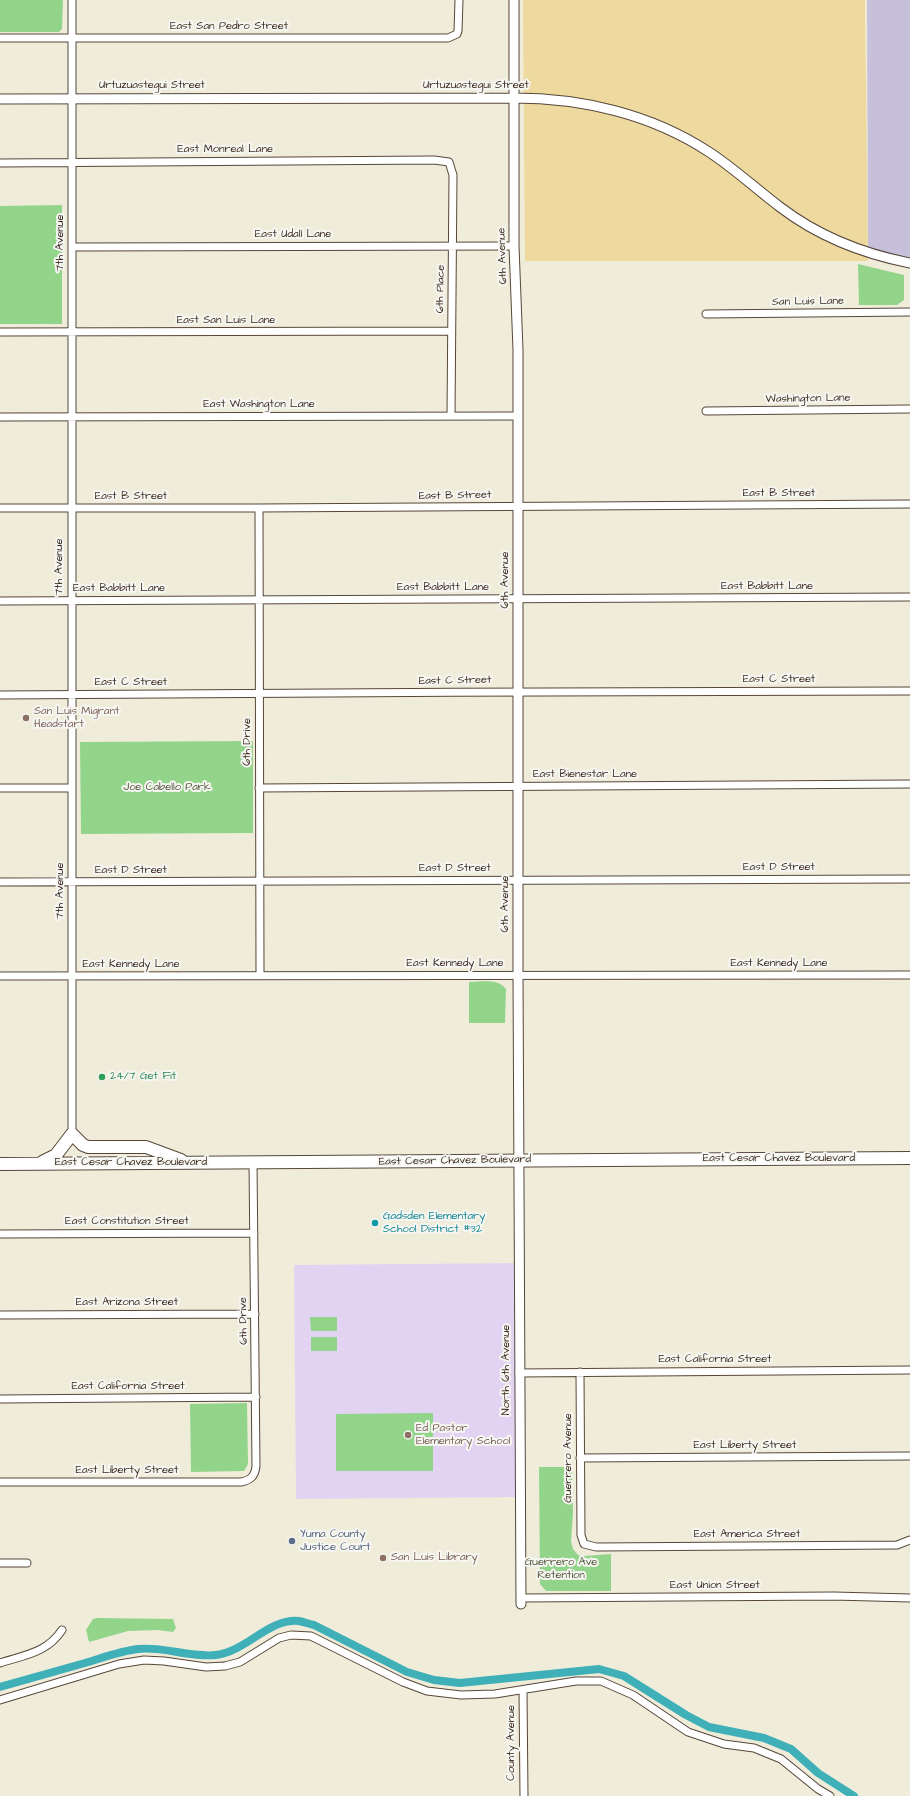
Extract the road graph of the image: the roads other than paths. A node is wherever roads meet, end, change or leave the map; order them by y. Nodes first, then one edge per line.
1 (72, 0) edge
2 (459, 0) edge
3 (514, 0) edge
4 (0, 38) edge
5 (72, 38) junction
6 (72, 98) junction
7 (514, 98) junction
8 (0, 99) edge
9 (72, 162) junction
10 (449, 162) joint
11 (0, 163) edge
12 (452, 246) junction
13 (514, 246) junction
14 (72, 247) junction
15 (910, 263) edge
16 (910, 312) edge
17 (706, 314) dead end
18 (451, 331) junction
19 (0, 332) edge
20 (72, 332) junction
21 (910, 409) edge
22 (706, 411) dead end
23 (451, 416) junction
24 (518, 416) junction
25 (0, 417) edge
26 (71, 417) junction
27 (910, 504) edge
28 (518, 506) junction
29 (0, 508) edge
30 (71, 508) junction
31 (259, 508) junction
32 (910, 597) edge
33 (518, 598) junction
34 (259, 599) junction
35 (71, 600) junction
36 (0, 601) edge
37 (518, 691) junction
38 (910, 691) edge
39 (72, 694) junction
40 (259, 694) junction
41 (0, 695) edge
42 (910, 784) edge
43 (518, 786) junction
44 (0, 788) edge
45 (72, 788) junction
46 (259, 788) junction
47 (910, 879) edge
48 (518, 880) junction
49 (260, 881) junction
50 (0, 882) edge
51 (71, 882) junction
52 (260, 975) junction
53 (518, 975) junction
54 (910, 975) edge
55 (0, 976) edge
56 (72, 976) junction
57 (72, 1134) junction
58 (910, 1158) edge
59 (518, 1160) junction
60 (253, 1162) junction
61 (188, 1163) junction
62 (0, 1164) edge
63 (38, 1164) junction
64 (254, 1233) junction
65 (0, 1234) edge
66 (255, 1314) junction
67 (0, 1315) edge
68 (910, 1370) edge
69 (580, 1372) junction
70 (519, 1373) junction
71 (256, 1397) junction
72 (0, 1399) edge
73 (910, 1456) edge
74 (580, 1458) junction
75 (252, 1478) joint
76 (0, 1482) edge
77 (910, 1541) edge
78 (584, 1544) joint
79 (0, 1563) edge
80 (27, 1563) dead end
81 (910, 1598) edge
82 (521, 1601) joint
83 (62, 1630) dead end
84 (0, 1663) edge
85 (523, 1690) junction
86 (0, 1700) edge
87 (524, 1796) edge
88 (830, 1796) edge

1 - 5 street, 7th Avenue
2 - 5 street, East San Pedro Street
3 - 7 street, 6th Avenue
4 - 5 street, East San Pedro Street
5 - 6 street, 7th Avenue
6 - 7 street, Urtuzuastegui Street
6 - 8 street, Urtuzuastegui Street
6 - 9 street, 7th Avenue
7 - 13 street, 6th Avenue
7 - 15 street, Urtuzuastegui Street
9 - 10 street, East Monreal Lane
9 - 11 street, East Monreal Lane
9 - 14 street, 7th Avenue
10 - 12 street, 6th Place
12 - 13 street, East Udall Lane
12 - 14 street, East Udall Lane
12 - 18 street, 6th Place
13 - 24 street, 6th Avenue
14 - 20 street, 7th Avenue
16 - 17 street, San Luis Lane
18 - 20 street, East San Luis Lane
18 - 23 street, 6th Place
19 - 20 street, East San Luis Lane
20 - 26 street, 7th Avenue
21 - 22 street, Washington Lane
23 - 24 street, East Washington Lane
23 - 26 street, East Washington Lane
24 - 28 street, 6th Avenue
25 - 26 street, East Washington Lane
26 - 30 street, 7th Avenue
27 - 28 street, East B Street
28 - 31 street, East B Street
28 - 33 street, 6th Avenue
29 - 30 street, East B Street
30 - 31 street, East B Street
30 - 35 street, 7th Avenue
31 - 34 street, 6th Drive
32 - 33 street, East Babbitt Lane
33 - 34 street, East Babbitt Lane
33 - 37 street, 6th Avenue
34 - 35 street, East Babbitt Lane
34 - 40 street, 6th Drive
35 - 36 street, East Babbitt Lane
35 - 39 street, 7th Avenue
37 - 38 street, East C Street
37 - 40 street, East C Street
37 - 43 street, 6th Avenue
39 - 40 street, East C Street
39 - 41 street, East C Street
39 - 45 street, 7th Avenue
40 - 46 street, 6th Drive
42 - 43 street, East Bienestar Lane
43 - 46 street, East Bienestar Lane
43 - 48 street, 6th Avenue
44 - 45 street
45 - 51 street, 7th Avenue
46 - 49 street, 6th Drive
47 - 48 street, East D Street
48 - 49 street, East D Street
48 - 53 street, 6th Avenue
49 - 51 street, East D Street
49 - 52 street, 6th Drive
50 - 51 street, East D Street
51 - 56 street, 7th Avenue
52 - 53 street, East Kennedy Lane
52 - 56 street, East Kennedy Lane
53 - 54 street, East Kennedy Lane
53 - 59 street, 6th Avenue
55 - 56 street, East Kennedy Lane
56 - 57 street, 7th Avenue
57 - 61 highway
57 - 63 highway
58 - 59 highway, East Cesar Chavez Boulevard
59 - 60 highway, East Cesar Chavez Boulevard
59 - 70 street, North 6th Avenue
60 - 61 highway, East Cesar Chavez Boulevard
60 - 64 street, 6th Drive
61 - 63 highway, East Cesar Chavez Boulevard
62 - 63 highway, East Cesar Chavez Boulevard
64 - 65 street, East Constitution Street
64 - 66 street, 6th Drive
66 - 67 street, East Arizona Street
66 - 71 street, 6th Drive
68 - 69 street, East California Street
69 - 70 street, East California Street
69 - 74 street, Guerrero Avenue
70 - 82 street, North 6th Avenue
71 - 72 street, East California Street
71 - 75 street, 6th Drive
73 - 74 street, East Liberty Street
74 - 78 street, Guerrero Avenue
75 - 76 street, East Liberty Street
77 - 78 street, East America Street
79 - 80 street
81 - 82 street, East Union Street
83 - 84 street
85 - 86 street
85 - 87 street, County Avenue
85 - 88 street

